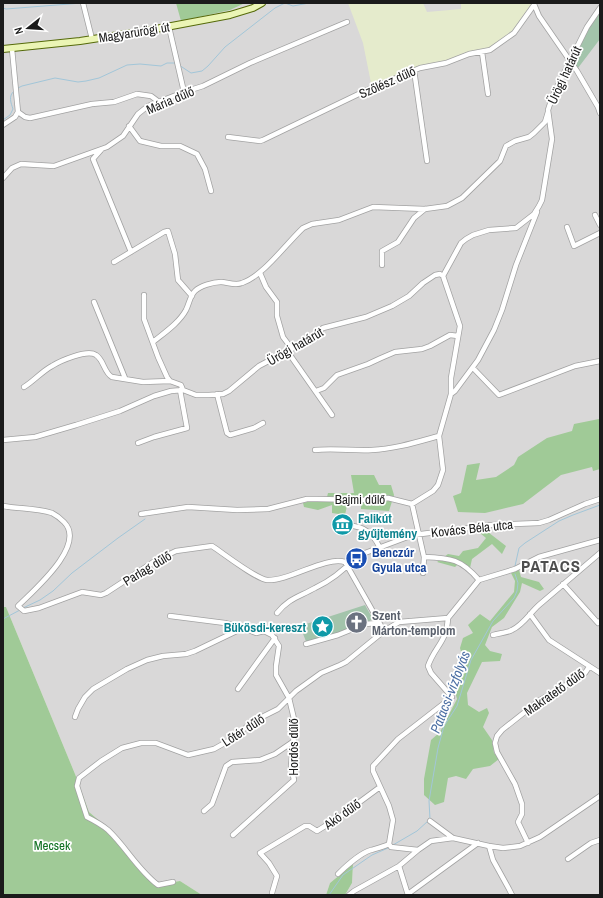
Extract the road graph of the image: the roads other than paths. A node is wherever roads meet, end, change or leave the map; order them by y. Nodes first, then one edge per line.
1 (262, 3) edge
2 (84, 4) edge
3 (534, 4) edge
4 (600, 8) edge
5 (347, 22) dead end
6 (170, 27) junction
7 (92, 40) junction
8 (3, 49) edge
9 (12, 49) junction
10 (482, 52) junction
11 (571, 61) junction
12 (414, 70) junction
13 (184, 92) junction
14 (488, 94) dead end
15 (159, 102) junction
16 (548, 110) junction
17 (18, 112) junction
18 (600, 113) edge
19 (3, 125) edge
20 (129, 126) junction
21 (228, 137) dead end
22 (102, 149) junction
23 (427, 161) dead end
24 (3, 178) edge
25 (211, 191) dead end
26 (539, 206) junction
27 (425, 209) junction
28 (595, 214) dead end
29 (600, 225) edge
30 (567, 227) dead end
31 (600, 233) edge
32 (131, 252) junction
33 (114, 262) dead end
34 (382, 264) dead end
35 (260, 273) junction
36 (443, 276) junction
37 (144, 295) dead end
38 (192, 296) junction
39 (94, 302) dead end
40 (458, 336) junction
41 (153, 342) junction
42 (290, 350) junction
43 (600, 361) edge
44 (473, 368) junction
45 (125, 378) junction
46 (170, 381) junction
47 (24, 387) dead end
48 (181, 390) junction
49 (316, 391) junction
50 (217, 394) junction
51 (451, 394) junction
52 (332, 415) dead end
53 (263, 423) dead end
54 (439, 436) junction
55 (3, 440) edge
56 (138, 443) dead end
57 (316, 450) dead end
58 (600, 499) edge
59 (412, 504) junction
60 (3, 506) edge
61 (141, 514) dead end
62 (336, 522) dead end
63 (419, 534) junction
64 (600, 540) edge
65 (380, 548) junction
66 (600, 553) edge
67 (424, 557) junction
68 (345, 563) junction
69 (423, 572) dead end
70 (479, 580) junction
71 (563, 584) junction
72 (277, 613) dead end
73 (530, 614) junction
74 (170, 616) dead end
75 (448, 618) junction
76 (599, 622) edge
77 (378, 623) junction
78 (243, 628) junction
79 (384, 632) junction
80 (493, 635) dead end
81 (275, 638) junction
82 (306, 644) dead end
83 (589, 666) junction
84 (600, 673) edge
85 (238, 689) dead end
86 (289, 698) junction
87 (74, 717) dead end
88 (294, 741) junction
89 (380, 787) junction
90 (600, 796) edge
91 (204, 811) dead end
92 (430, 821) dead end
93 (233, 835) dead end
94 (452, 838) junction
95 (600, 840) edge
96 (528, 842) junction
97 (478, 843) junction
98 (390, 846) junction
99 (489, 846) junction
100 (418, 850) junction
101 (568, 859) dead end
102 (399, 866) junction
103 (338, 874) dead end
104 (173, 882) dead end
105 (272, 893) dead end
106 (349, 895) edge
107 (408, 895) edge
108 (512, 895) edge

1 - 6 main road, Magyarürögi út
2 - 7 street
3 - 10 street, Szőlész dűlő
3 - 11 street
4 - 11 street, Ürögi határút
5 - 13 street, Mária dűlő
6 - 7 main road, Magyarürögi út
6 - 13 street
7 - 9 main road, Magyarürögi út
8 - 9 main road, Magyarürögi út
9 - 17 street
10 - 12 street, Szőlész dűlő
10 - 14 street
11 - 16 street, Ürögi határút
11 - 18 street
12 - 21 street, Szőlész dűlő
12 - 23 street
13 - 15 street, Mária dűlő
15 - 17 street
15 - 20 street, Mária dűlő
16 - 26 street, Ürögi határút
16 - 27 street
17 - 19 street
20 - 22 street, Mária dűlő
20 - 25 street
22 - 24 street, Mária dűlő
22 - 32 street
26 - 36 street, Ürögi határút
26 - 44 street
27 - 34 street
27 - 35 street
28 - 29 street
30 - 31 street
32 - 33 street
32 - 38 street
35 - 38 street
35 - 42 street
36 - 40 street
36 - 42 street, Ürögi határút
37 - 41 street
38 - 41 street
39 - 45 street
40 - 49 street
40 - 51 street
41 - 46 street
42 - 49 street
42 - 50 street, Ürögi határút
43 - 44 street
44 - 51 street
45 - 46 street
45 - 47 street
46 - 48 street
48 - 50 street, Ürögi határút
48 - 55 street, Ürögi határút
48 - 56 street
49 - 52 street
50 - 53 street
51 - 54 street
54 - 57 street
54 - 59 street
58 - 63 street, Kovács Béla utca
59 - 61 street, Bajmi dűlő
59 - 63 street
60 - 68 street, Parlag dűlő
62 - 65 street
63 - 65 street, Kovács Béla utca
63 - 67 street
64 - 70 street
65 - 68 street, Kovács Béla utca
66 - 71 street
67 - 69 street
67 - 70 street
68 - 72 street
68 - 77 street
70 - 75 street
71 - 73 street
71 - 76 street
73 - 80 street
73 - 83 street
74 - 78 street
75 - 79 street, Lőtér dűlő
75 - 89 street
77 - 79 street
77 - 82 street
78 - 81 street
78 - 87 street
79 - 86 street, Lőtér dűlő
81 - 85 street
81 - 86 street, Hordós dűlő
83 - 84 street
83 - 96 street, Makratető dűlő
86 - 88 street, Hordós dűlő
86 - 104 street, Lőtér dűlő
88 - 91 street
88 - 93 street, Hordós dűlő
89 - 98 street
89 - 105 street, Akó dűlő
90 - 96 street
92 - 94 street
94 - 97 street
94 - 100 street
95 - 101 street
96 - 99 street
97 - 99 street
97 - 107 street
98 - 100 street
98 - 103 street
99 - 108 street
100 - 102 street
102 - 106 street
102 - 107 street

